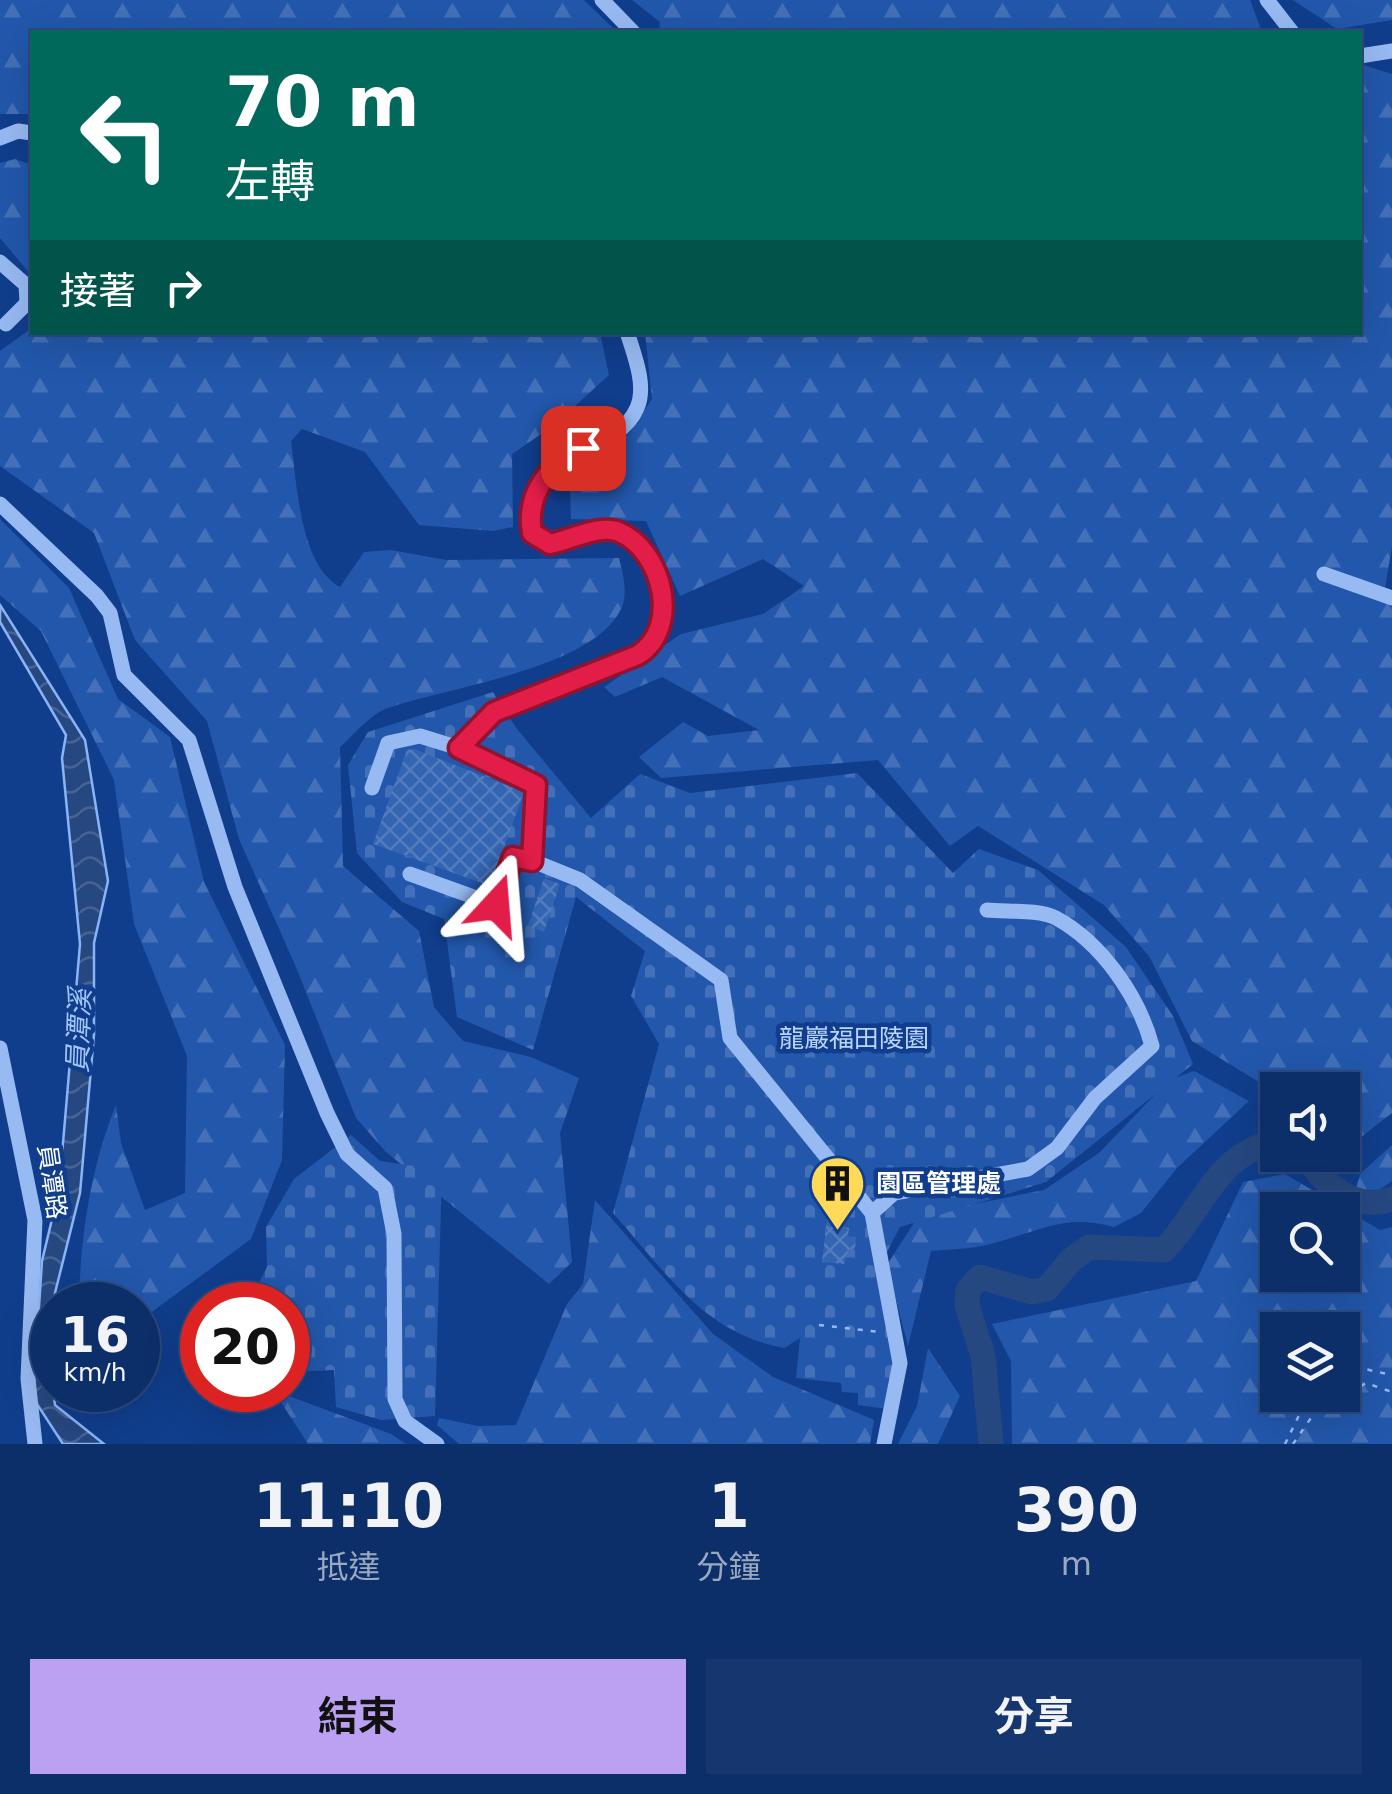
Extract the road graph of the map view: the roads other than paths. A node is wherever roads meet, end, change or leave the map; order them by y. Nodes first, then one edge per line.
1 (602, 0) edge
2 (1266, 0) edge
3 (631, 30) edge
4 (1289, 30) edge
5 (1392, 51) edge
6 (1362, 56) edge
7 (30, 133) edge
8 (0, 138) edge
9 (0, 262) edge
10 (2, 324) edge
11 (628, 335) edge
12 (0, 504) edge
13 (1324, 574) dead end
14 (1392, 598) edge
15 (459, 748) junction
16 (372, 788) dead end
17 (532, 861) junction
18 (410, 874) dead end
19 (987, 910) dead end
20 (0, 1048) edge
21 (872, 1213) junction
22 (35, 1444) edge
23 (437, 1444) edge
24 (884, 1444) edge

1 - 3 street
2 - 4 street
5 - 6 street
7 - 8 street
9 - 10 street
11 - 15 street
12 - 23 street
13 - 14 street
15 - 16 street
15 - 17 street
17 - 18 street
17 - 21 street
19 - 21 street
20 - 22 street, 員潭路
21 - 24 street

